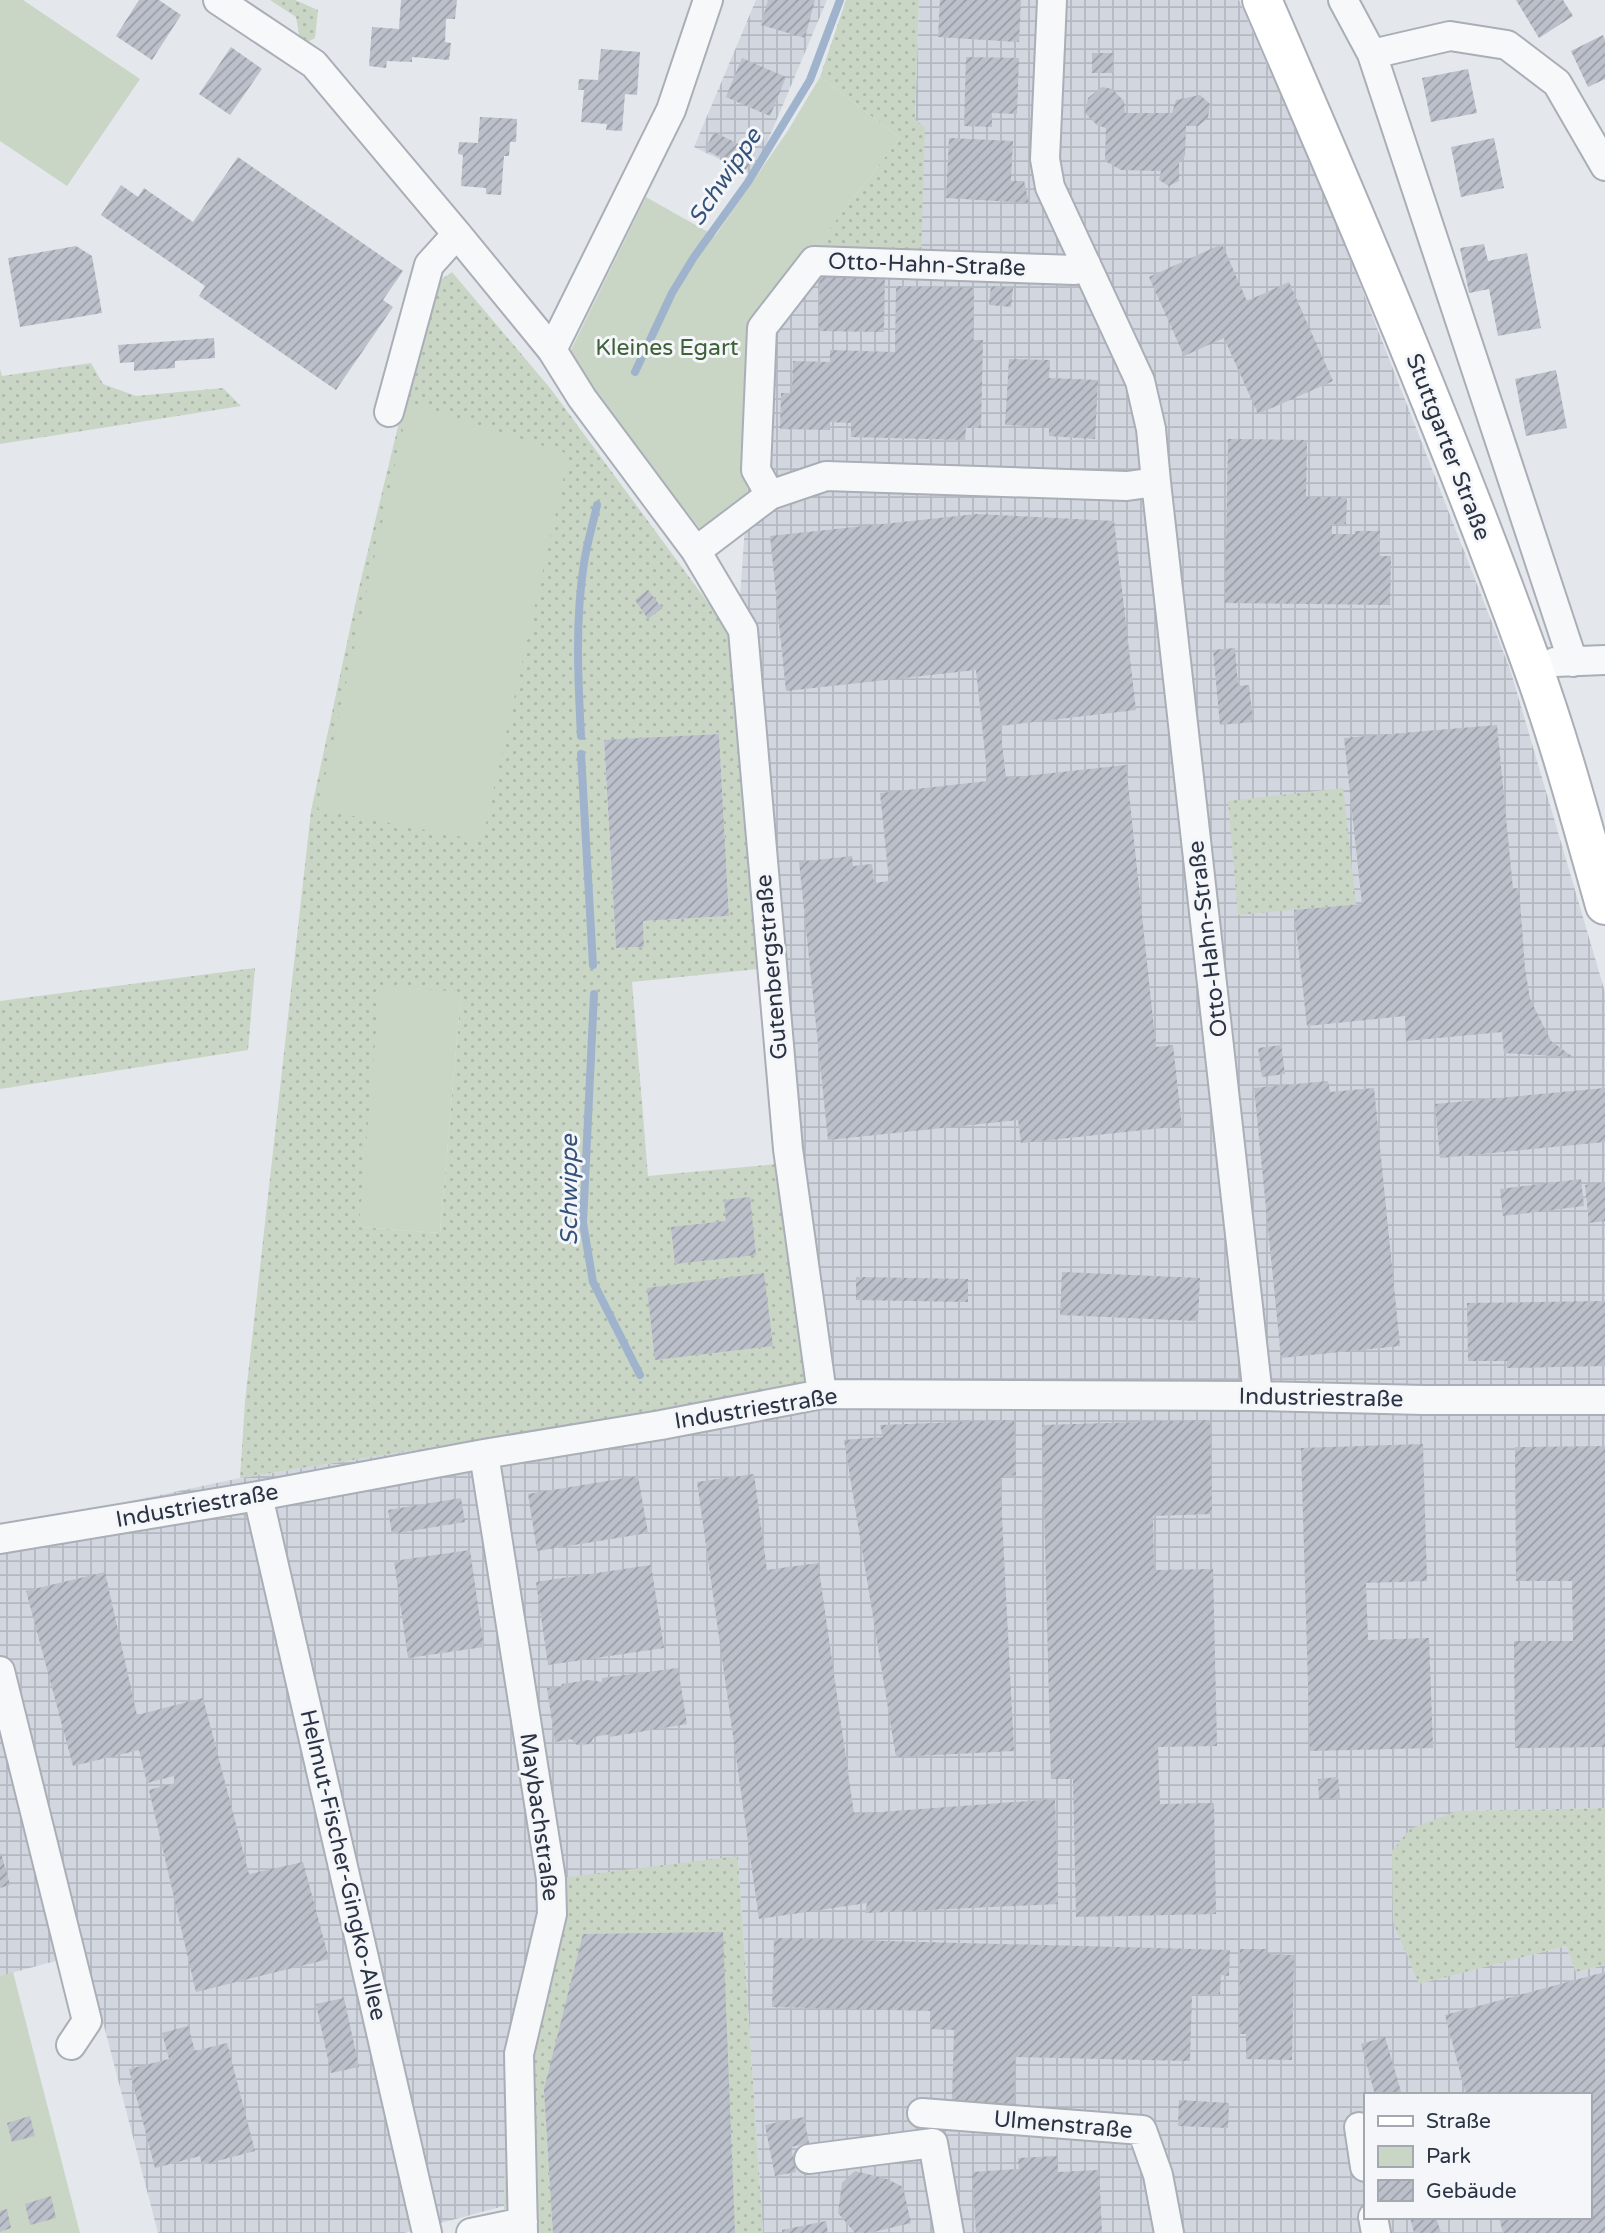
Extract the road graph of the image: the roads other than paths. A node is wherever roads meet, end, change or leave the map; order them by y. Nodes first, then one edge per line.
1 (218, 0) edge
2 (708, 0) edge
3 (1052, 0) edge
4 (1262, 0) edge
5 (1343, 0) edge
6 (1372, 54) junction
7 (1605, 166) edge
8 (457, 234) junction
9 (1086, 264) junction
10 (552, 350) junction
11 (389, 412) dead end
12 (1156, 482) junction
13 (770, 495) junction
14 (696, 551) junction
15 (1605, 660) edge
16 (1573, 662) junction
17 (1532, 664) junction
18 (1605, 905) edge
19 (822, 1394) junction
20 (1258, 1396) junction
21 (1605, 1400) edge
22 (484, 1454) junction
23 (258, 1496) junction
24 (0, 1539) edge
25 (0, 1671) edge
26 (71, 2045) dead end
27 (922, 2113) dead end
28 (1359, 2127) dead end
29 (809, 2159) dead end
30 (1364, 2160) edge
31 (523, 2227) edge
32 (427, 2233) edge
33 (471, 2233) edge
34 (949, 2233) edge
35 (1169, 2233) edge

1 - 8 street
2 - 10 street
3 - 9 street, Otto-Hahn-Straße
4 - 17 street, Stuttgarter Straße
5 - 6 street, Stuttgarter Straße
6 - 7 street
6 - 16 street, Stuttgarter Straße
8 - 10 street
8 - 11 street
9 - 12 street, Otto-Hahn-Straße
9 - 13 street, Otto-Hahn-Straße
10 - 14 street
12 - 13 street
12 - 20 street, Otto-Hahn-Straße
13 - 14 street
14 - 19 street, Gutenbergstraße
15 - 16 street
16 - 17 street
17 - 18 street, Stuttgarter Straße
19 - 20 street, Industriestraße
19 - 22 street, Industriestraße
20 - 21 street, Industriestraße
22 - 23 street, Industriestraße
22 - 31 street, Maybachstraße
23 - 24 street, Industriestraße
23 - 32 street, Helmut-Fischer-Gingko-Allee
25 - 26 street
27 - 35 street, Ulmenstraße
28 - 30 street
29 - 34 street
31 - 33 street, Maybachstraße

